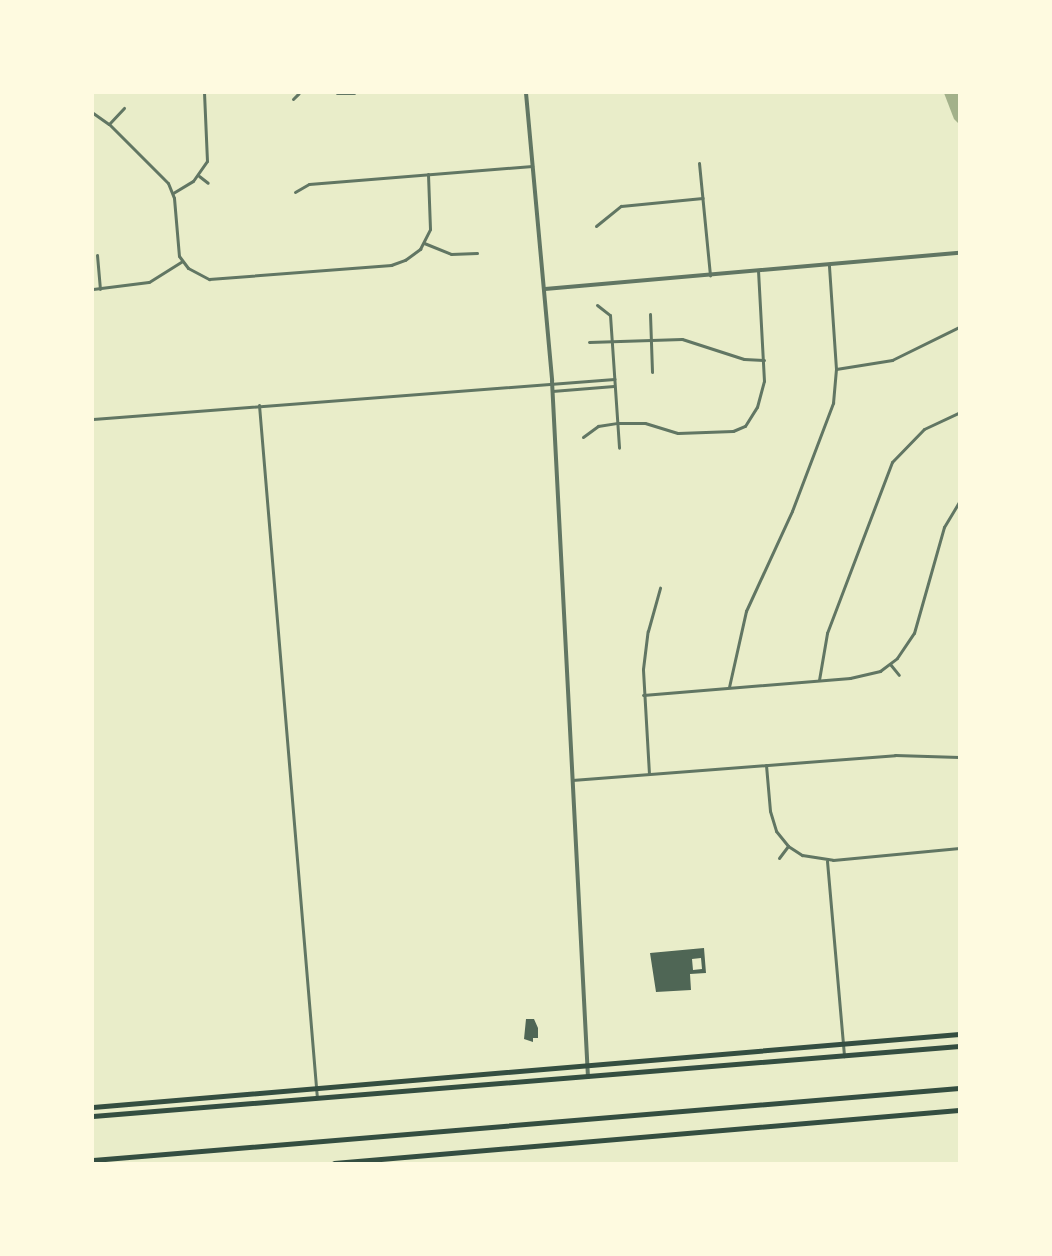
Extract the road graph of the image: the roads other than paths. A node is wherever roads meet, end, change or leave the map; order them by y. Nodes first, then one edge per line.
1 (204, 93) edge
2 (299, 93) edge
3 (336, 93) edge
4 (354, 93) edge
5 (526, 93) edge
6 (294, 99) dead end
7 (124, 108) dead end
8 (93, 113) edge
9 (109, 124) junction
10 (699, 163) dead end
11 (533, 165) junction
12 (428, 174) junction
13 (199, 176) junction
14 (208, 183) dead end
15 (295, 192) dead end
16 (172, 193) junction
17 (703, 198) junction
18 (596, 226) dead end
19 (424, 243) junction
20 (477, 253) dead end
21 (959, 253) edge
22 (97, 255) dead end
23 (182, 261) junction
24 (829, 265) junction
25 (758, 271) junction
26 (710, 275) junction
27 (93, 289) edge
28 (100, 289) junction
29 (545, 289) junction
30 (597, 305) dead end
31 (650, 314) dead end
32 (959, 327) edge
33 (653, 340) junction
34 (589, 342) dead end
35 (612, 344) junction
36 (764, 360) junction
37 (836, 369) junction
38 (652, 372) dead end
39 (614, 379) junction
40 (552, 381) junction
41 (614, 386) junction
42 (552, 391) junction
43 (259, 405) junction
44 (959, 413) edge
45 (93, 418) edge
46 (618, 423) junction
47 (583, 436) dead end
48 (619, 448) dead end
49 (959, 502) edge
50 (660, 588) dead end
51 (890, 664) junction
52 (899, 675) dead end
53 (819, 680) junction
54 (729, 687) junction
55 (643, 695) junction
56 (959, 757) edge
57 (766, 765) junction
58 (649, 774) junction
59 (572, 780) junction
60 (788, 846) junction
61 (959, 848) edge
62 (780, 858) dead end
63 (827, 860) junction
64 (959, 1034) edge
65 (843, 1043) junction
66 (959, 1046) edge
67 (844, 1056) junction
68 (588, 1065) junction
69 (588, 1077) junction
70 (317, 1088) junction
71 (959, 1088) edge
72 (317, 1098) junction
73 (93, 1107) edge
74 (959, 1110) edge
75 (93, 1116) edge
76 (93, 1160) edge
77 (334, 1163) edge

1 - 13 street
2 - 6 street
3 - 4 street
5 - 11 street
7 - 9 street
8 - 9 street
9 - 16 street
10 - 17 street
11 - 12 street
11 - 29 street
12 - 15 street
12 - 19 street
13 - 14 street
13 - 16 street
16 - 23 street
17 - 18 street
17 - 26 street
19 - 20 street
19 - 23 street
21 - 24 street
22 - 28 street
23 - 28 street
24 - 25 street
24 - 37 street
25 - 26 street
25 - 36 street
26 - 29 street
27 - 28 street
29 - 40 street
30 - 35 street
31 - 33 street
32 - 37 street
33 - 35 street
33 - 36 street
33 - 38 street
34 - 35 street
35 - 39 street
36 - 46 street
37 - 54 street
39 - 40 street
39 - 41 street
40 - 42 street
40 - 43 street
41 - 42 street
41 - 46 street
42 - 59 street
43 - 45 street
43 - 70 street
44 - 53 street
46 - 47 street
46 - 48 street
49 - 51 street
50 - 55 street
51 - 52 street
51 - 53 street
53 - 54 street
54 - 55 street
55 - 58 street
56 - 57 street
57 - 58 street
57 - 60 street
58 - 59 street
59 - 68 street
60 - 62 street
60 - 63 street
61 - 63 street
63 - 65 street
64 - 65 main road
65 - 67 street
65 - 68 main road
66 - 67 main road
67 - 69 main road
68 - 69 street
68 - 70 main road
69 - 72 main road
70 - 72 street
70 - 73 main road
71 - 76 highway
72 - 75 main road
74 - 77 highway

